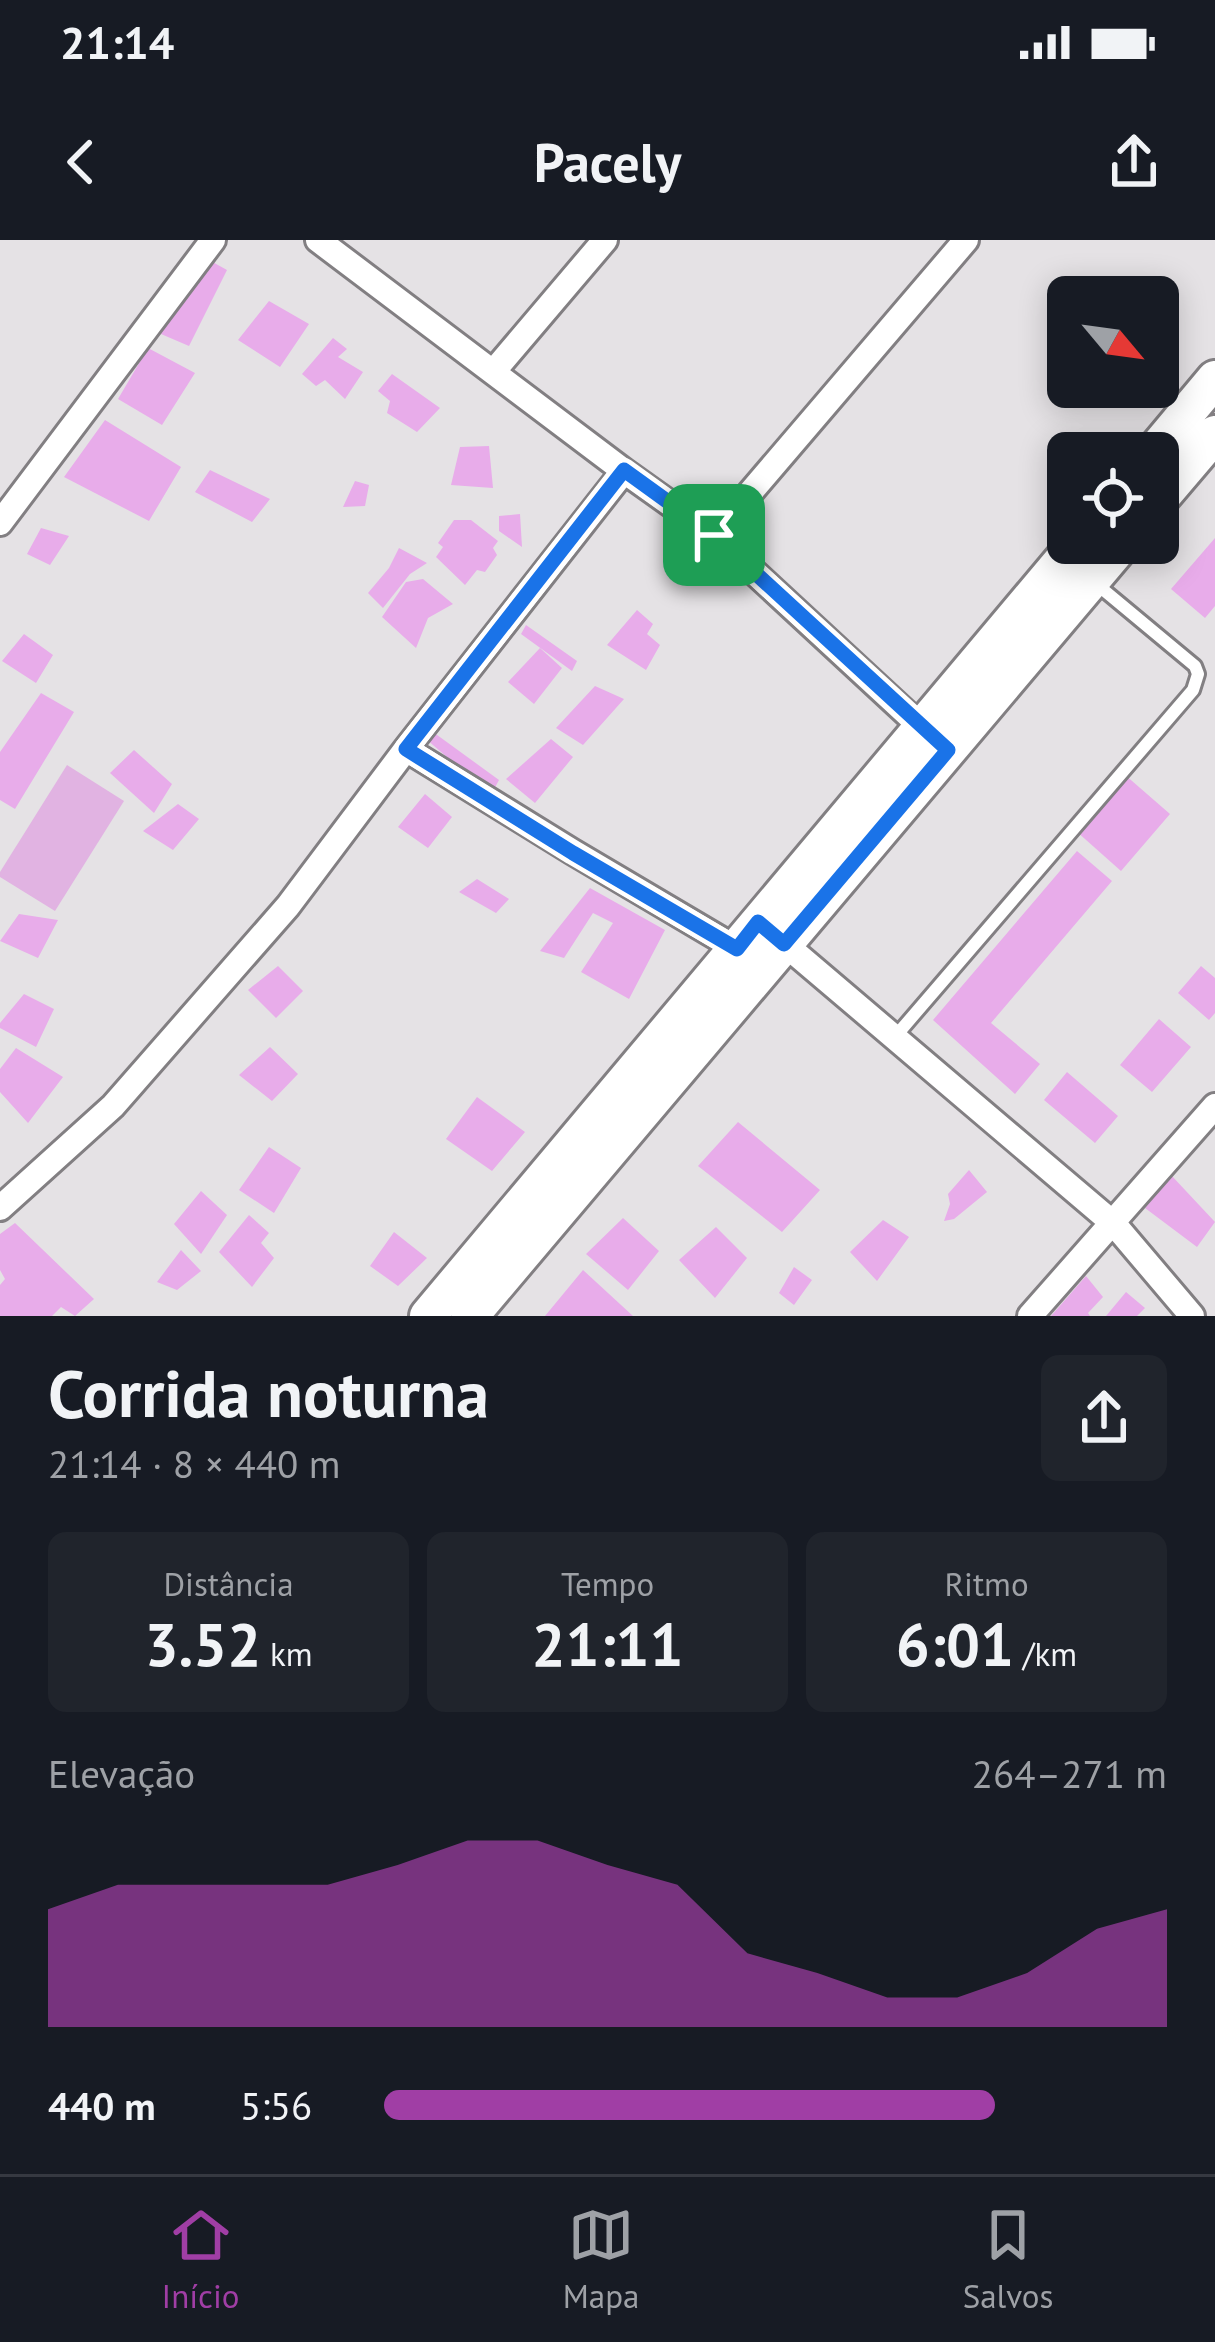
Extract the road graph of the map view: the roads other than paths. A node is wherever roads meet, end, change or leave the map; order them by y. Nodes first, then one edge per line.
1 (213, 240) edge
2 (318, 240) edge
3 (605, 240) edge
4 (966, 240) edge
5 (493, 372) junction
6 (1215, 379) edge
7 (1171, 432) edge
8 (1215, 434) edge
9 (624, 470) junction
10 (1179, 477) edge
11 (2, 518) edge
12 (714, 535) junction
13 (1063, 564) edge
14 (1105, 564) edge
15 (1092, 580) junction
16 (935, 739) junction
17 (406, 749) junction
18 (760, 938) junction
19 (893, 1039) junction
20 (1215, 1106) edge
21 (0, 1208) edge
22 (1114, 1224) junction
23 (428, 1316) edge
24 (470, 1316) edge
25 (1030, 1316) edge
26 (1192, 1316) edge

1 - 11 street
2 - 5 street
3 - 5 street
4 - 12 street
5 - 9 street
6 - 7 street
8 - 10 street
9 - 12 street
9 - 17 street
12 - 16 street
13 - 16 street
14 - 15 street
15 - 16 street
15 - 19 lane
16 - 18 street
17 - 18 street
17 - 21 street
18 - 19 street
18 - 23 street
18 - 24 street
19 - 22 street
20 - 22 street
22 - 25 street
22 - 26 street

